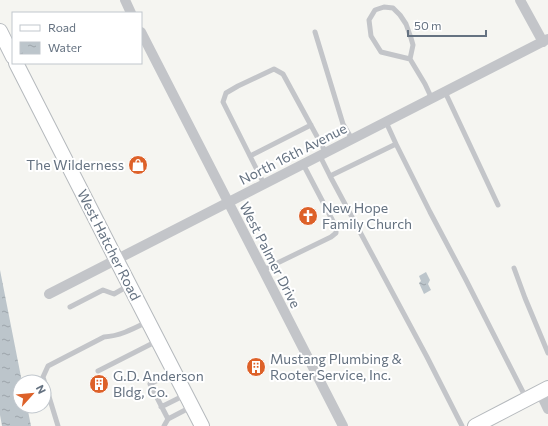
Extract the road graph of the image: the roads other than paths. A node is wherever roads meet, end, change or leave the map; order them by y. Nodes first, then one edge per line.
1 (125, 0) edge
2 (520, 0) edge
3 (131, 12) edge
4 (0, 31) edge
5 (315, 32) dead end
6 (142, 34) edge
7 (545, 40) edge
8 (12, 55) edge
9 (410, 59) junction
10 (17, 64) edge
11 (445, 92) junction
12 (432, 98) junction
13 (386, 122) junction
14 (311, 125) junction
15 (352, 140) junction
16 (396, 144) junction
17 (323, 155) junction
18 (250, 156) junction
19 (303, 164) junction
20 (330, 176) junction
21 (264, 184) junction
22 (228, 203) junction
23 (498, 205) dead end
24 (116, 259) junction
25 (514, 268) dead end
26 (263, 270) junction
27 (129, 286) junction
28 (50, 294) dead end
29 (70, 307) dead end
30 (148, 321) junction
31 (158, 340) junction
32 (548, 353) edge
33 (98, 371) dead end
34 (174, 372) junction
35 (544, 390) edge
36 (527, 399) junction
37 (189, 400) junction
38 (161, 407) junction
39 (548, 409) edge
40 (168, 419) junction
41 (58, 426) edge
42 (164, 426) edge
43 (202, 426) edge
44 (343, 426) edge
45 (462, 426) edge
46 (475, 426) edge

1 - 3 street
2 - 7 street
4 - 8 street
5 - 15 lane
6 - 22 street, West Palmer Drive
7 - 11 street, North 16th Avenue
9 - 9 lane
9 - 12 lane
10 - 24 street, West Hatcher Road
11 - 12 street, North 16th Avenue
11 - 23 lane
12 - 13 street, North 16th Avenue
13 - 15 street, North 16th Avenue
13 - 16 lane
14 - 17 lane
14 - 18 lane
14 - 18 lane
15 - 17 street, North 16th Avenue
16 - 20 lane
16 - 36 lane
17 - 19 street, North 16th Avenue
17 - 20 lane
18 - 21 lane
19 - 21 street, North 16th Avenue
19 - 26 lane
20 - 45 lane
21 - 22 street, North 16th Avenue
22 - 24 street, North 16th Avenue
22 - 26 street, West Palmer Drive
24 - 27 street, West Hatcher Road
24 - 28 street, North 16th Avenue
25 - 32 lane
26 - 44 street, West Palmer Drive
27 - 29 lane
27 - 30 street, West Hatcher Road
30 - 31 street, West Hatcher Road
30 - 41 lane
31 - 33 lane
31 - 34 street, West Hatcher Road
34 - 37 street, West Hatcher Road
34 - 38 lane
35 - 36 street
35 - 39 street
36 - 46 street
37 - 38 lane
37 - 40 lane
37 - 43 street, West Hatcher Road
38 - 40 lane
40 - 42 lane

